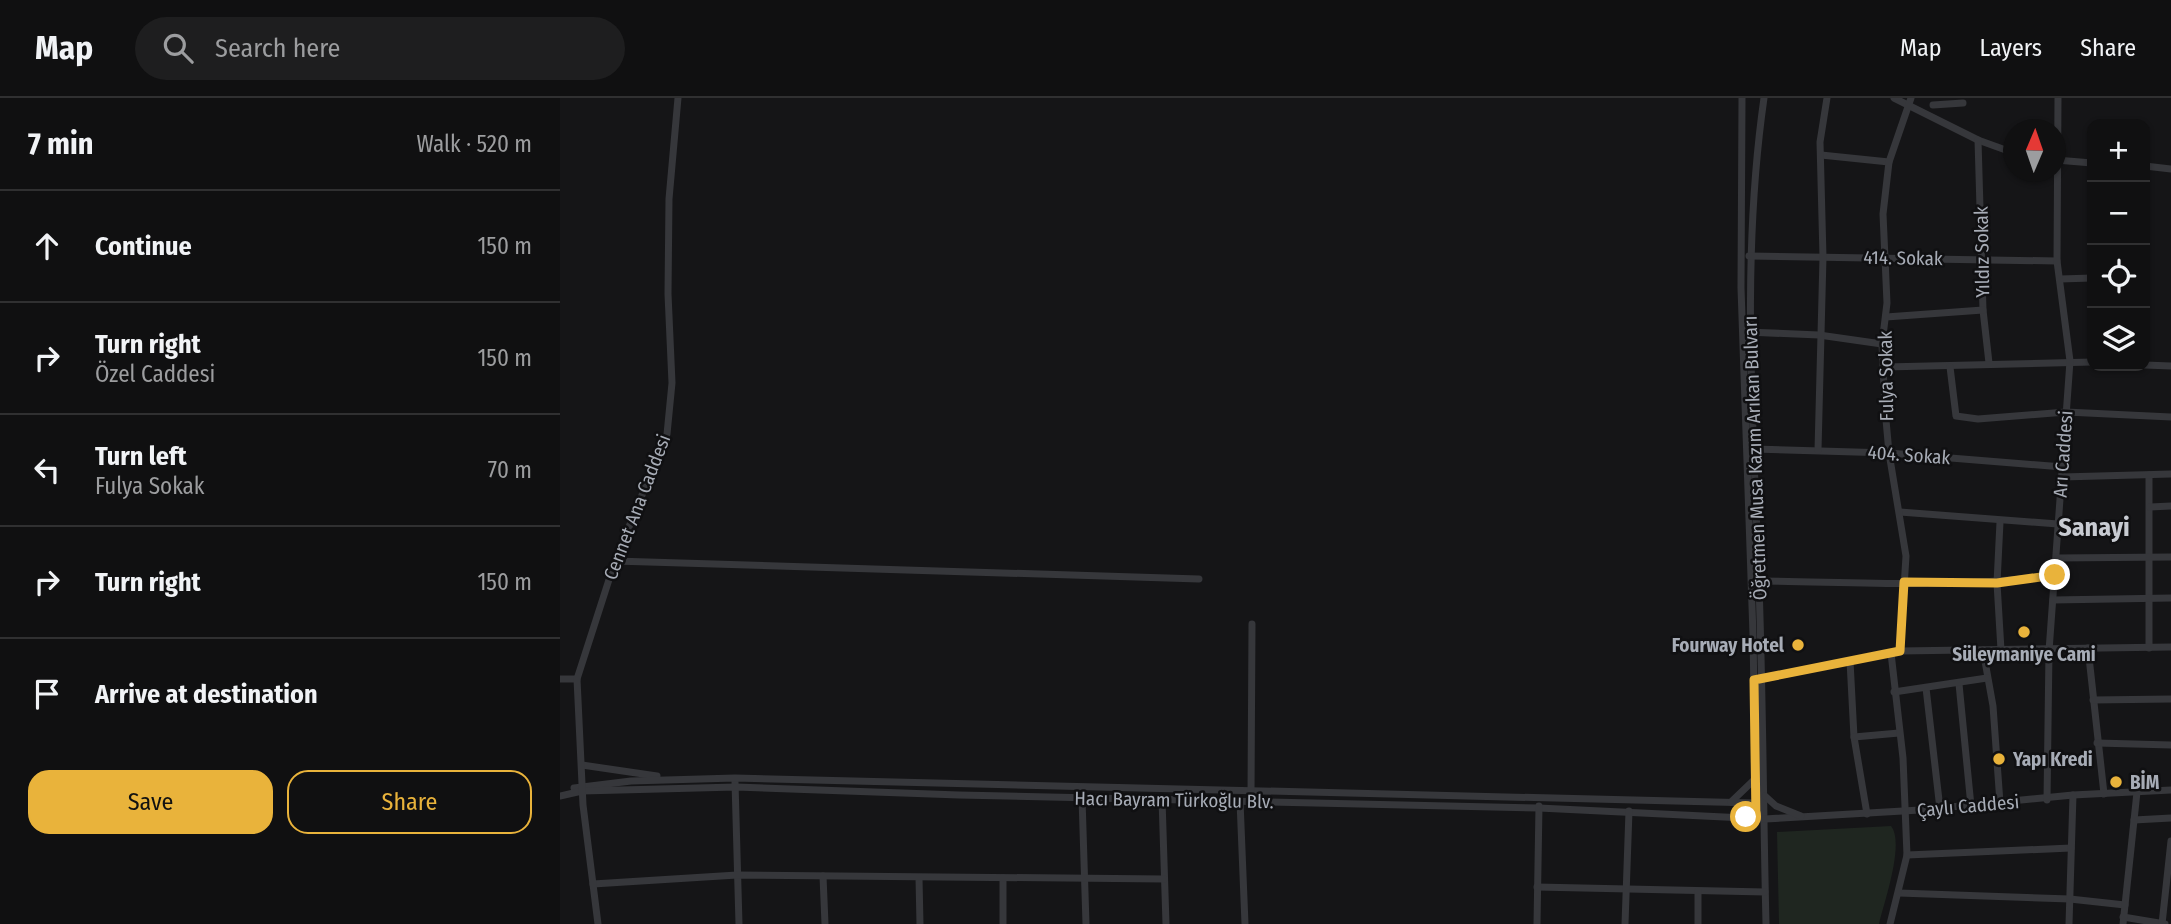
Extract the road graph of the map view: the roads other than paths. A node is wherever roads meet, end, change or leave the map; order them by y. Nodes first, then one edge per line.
1 (678, 98) edge
2 (1742, 98) edge
3 (1764, 98) edge
4 (1827, 98) edge
5 (1894, 98) edge
6 (2058, 98) edge
7 (1911, 101) edge
8 (1932, 101) edge
9 (1964, 103) dead end
10 (1930, 115) junction
11 (2058, 119) edge
12 (1978, 140) junction
13 (2003, 149) edge
14 (1821, 155) junction
15 (2066, 161) edge
16 (1889, 162) junction
17 (2087, 163) edge
18 (2150, 167) edge
19 (2171, 169) edge
20 (2058, 182) edge
21 (1749, 256) junction
22 (1823, 257) junction
23 (1884, 258) junction
24 (1982, 260) junction
25 (2057, 261) junction
26 (2087, 278) edge
27 (2060, 279) junction
28 (1983, 310) junction
29 (1886, 317) junction
30 (1746, 332) junction
31 (1819, 335) junction
32 (1882, 344) junction
33 (2070, 361) junction
34 (2087, 362) edge
35 (1989, 363) junction
36 (2150, 365) edge
37 (2171, 366) edge
38 (1885, 367) junction
39 (1950, 367) junction
40 (2066, 412) junction
41 (2171, 417) edge
42 (1754, 449) junction
43 (1818, 450) junction
44 (1889, 453) junction
45 (2063, 467) junction
46 (2171, 474) edge
47 (2148, 475) junction
48 (2062, 477) junction
49 (2171, 506) edge
50 (2150, 507) junction
51 (1900, 512) junction
52 (2000, 522) junction
53 (2058, 524) junction
54 (2057, 558) junction
55 (2151, 558) junction
56 (2171, 558) edge
57 (615, 561) junction
58 (2055, 575) junction
59 (1199, 579) dead end
60 (1759, 582) junction
61 (1904, 582) junction
62 (1997, 583) junction
63 (2171, 598) edge
64 (2149, 599) junction
65 (2053, 600) junction
66 (1252, 624) dead end
67 (2171, 647) edge
68 (2088, 648) junction
69 (2149, 648) junction
70 (1983, 650) junction
71 (2001, 650) junction
72 (2049, 651) junction
73 (1896, 652) junction
74 (1850, 661) junction
75 (1763, 678) junction
76 (1987, 678) junction
77 (560, 679) edge
78 (577, 680) junction
79 (1754, 680) junction
80 (1959, 684) junction
81 (1926, 688) junction
82 (1895, 691) junction
83 (2171, 699) edge
84 (2093, 701) junction
85 (1899, 733) junction
86 (1854, 737) junction
87 (2097, 743) junction
88 (2171, 745) edge
89 (582, 765) junction
90 (685, 779) junction
91 (1755, 779) junction
92 (735, 783) junction
93 (583, 788) junction
94 (2171, 790) edge
95 (1251, 792) junction
96 (560, 793) edge
97 (2137, 793) junction
98 (2104, 794) junction
99 (2073, 795) junction
100 (1765, 796) junction
101 (1082, 798) junction
102 (1539, 798) junction
103 (1162, 799) junction
104 (2047, 800) junction
105 (1240, 801) junction
106 (1251, 801) junction
107 (1731, 802) junction
108 (1755, 803) junction
109 (2000, 803) junction
110 (1970, 806) junction
111 (1538, 808) junction
112 (1940, 809) junction
113 (1629, 811) junction
114 (1905, 811) junction
115 (1867, 814) junction
116 (1805, 817) junction
117 (1756, 818) junction
118 (2171, 818) edge
119 (1765, 819) junction
120 (2134, 820) junction
121 (2171, 841) edge
122 (2071, 848) junction
123 (1907, 855) junction
124 (737, 875) junction
125 (823, 876) junction
126 (919, 878) junction
127 (1003, 878) junction
128 (1086, 878) junction
129 (1164, 880) junction
130 (593, 884) junction
131 (1537, 887) junction
132 (1625, 888) junction
133 (1698, 891) junction
134 (1765, 892) junction
135 (1899, 894) junction
136 (2070, 899) junction
137 (2125, 905) junction
138 (2123, 920) edge
139 (598, 924) edge
140 (739, 924) edge
141 (825, 924) edge
142 (920, 924) edge
143 (1003, 924) edge
144 (1086, 924) edge
145 (1166, 924) edge
146 (1245, 924) edge
147 (1537, 924) edge
148 (1625, 924) edge
149 (1698, 924) edge
150 (1766, 924) edge
151 (1890, 924) edge
152 (2069, 924) edge
153 (2163, 924) edge

1 - 57 street, Cennet Ana Caddesi
2 - 30 street, Öğretmen Musa Kazım Arıkan Bulvarı
3 - 21 street, Öğretmen Musa Kazım Arıkan Bulvarı
4 - 14 street
5 - 7 street
6 - 11 street, Arı Caddesi
7 - 10 street
7 - 16 street, Fulya Sokak
8 - 9 street
8 - 10 street
10 - 12 street
12 - 13 street
12 - 24 street, Yıldız Sokak
14 - 16 street
14 - 22 street
15 - 17 street
16 - 23 street, Fulya Sokak
18 - 19 street
20 - 25 street, Arı Caddesi
21 - 22 street, 414. Sokak
21 - 30 street, Öğretmen Musa Kazım Arıkan Bulvarı
22 - 23 street, 414. Sokak
22 - 31 street
23 - 24 street, 414. Sokak
23 - 29 street, Fulya Sokak
24 - 25 street, 414. Sokak
24 - 28 street, Yıldız Sokak
25 - 27 street, Arı Caddesi
26 - 27 street
27 - 33 street, Arı Caddesi
28 - 29 street
28 - 35 street, Yıldız Sokak
29 - 32 street, Fulya Sokak
30 - 31 street
30 - 42 street, Öğretmen Musa Kazım Arıkan Bulvarı
30 - 79 street, Öğretmen Musa Kazım Arıkan Bulvarı
31 - 32 street
31 - 43 street
32 - 38 street, Fulya Sokak
33 - 34 street
33 - 35 street
33 - 40 street, Arı Caddesi
35 - 39 street
36 - 37 street
38 - 39 street
38 - 44 street, Fulya Sokak
39 - 40 street
40 - 41 street
40 - 45 street, Arı Caddesi
42 - 43 street, 404. Sokak
42 - 60 street, Öğretmen Musa Kazım Arıkan Bulvarı
43 - 44 street, 404. Sokak
44 - 45 street, 404. Sokak
44 - 51 street, Fulya Sokak
45 - 48 street, Arı Caddesi
46 - 47 street
47 - 48 street
47 - 50 street
48 - 53 street, Arı Caddesi
49 - 50 street
50 - 55 street
51 - 52 street
51 - 61 street, Fulya Sokak
52 - 53 street
52 - 62 street
53 - 54 street, Arı Caddesi
54 - 55 street
54 - 58 street, Arı Caddesi
55 - 56 street
55 - 64 street
57 - 59 street
57 - 78 street, Cennet Ana Caddesi
58 - 62 street
58 - 65 street, Arı Caddesi
60 - 61 street
60 - 75 street, Öğretmen Musa Kazım Arıkan Bulvarı
61 - 62 street
61 - 73 street, Fulya Sokak
62 - 71 street
63 - 64 street
64 - 65 street
64 - 69 street
65 - 72 street, Arı Caddesi
66 - 95 street
67 - 69 street
68 - 69 street
68 - 72 street
68 - 84 street
70 - 71 street
70 - 73 street
70 - 76 street
71 - 72 street
72 - 104 street, Arı Caddesi
73 - 74 street
73 - 82 street, Fulya Sokak
74 - 75 street
74 - 86 street
75 - 79 street
75 - 100 street, Öğretmen Musa Kazım Arıkan Bulvarı
76 - 80 street
76 - 109 street
77 - 78 street
78 - 89 street, Cennet Ana Caddesi
79 - 91 street, Öğretmen Musa Kazım Arıkan Bulvarı
80 - 81 street
80 - 110 street
81 - 82 street
81 - 112 street
82 - 85 street, Fulya Sokak
83 - 84 street
84 - 87 street
85 - 86 street
85 - 114 street, Fulya Sokak
86 - 115 street
87 - 88 street
87 - 98 street
89 - 90 street
89 - 93 street, Cennet Ana Caddesi
90 - 92 street, Hacı Bayram Türkoğlu Blv.
90 - 93 street, Hacı Bayram Türkoğlu Blv.
91 - 107 street
91 - 108 street, Öğretmen Musa Kazım Arıkan Bulvarı
92 - 93 street, Hacı Bayram Türkoğlu Blv.
92 - 95 street, Hacı Bayram Türkoğlu Blv.
92 - 101 street, Hacı Bayram Türkoğlu Blv.
92 - 124 street
93 - 96 street
93 - 130 street, Cennet Ana Caddesi
94 - 97 street, Çaylı Caddesi
95 - 102 street, Hacı Bayram Türkoğlu Blv.
95 - 106 street
97 - 98 street, Çaylı Caddesi
97 - 120 street
98 - 99 street, Çaylı Caddesi
99 - 104 street, Çaylı Caddesi
99 - 122 street
100 - 116 street
100 - 119 street, Öğretmen Musa Kazım Arıkan Bulvarı
101 - 103 street, Hacı Bayram Türkoğlu Blv.
101 - 128 street
102 - 107 street, Hacı Bayram Türkoğlu Blv.
102 - 111 street
103 - 105 street, Hacı Bayram Türkoğlu Blv.
103 - 129 street
104 - 109 street, Çaylı Caddesi
105 - 106 street, Hacı Bayram Türkoğlu Blv.
105 - 146 street
106 - 111 street, Hacı Bayram Türkoğlu Blv.
107 - 108 street, Hacı Bayram Türkoğlu Blv.
108 - 117 street, Öğretmen Musa Kazım Arıkan Bulvarı
109 - 110 street, Çaylı Caddesi
110 - 112 street, Çaylı Caddesi
111 - 113 street, Hacı Bayram Türkoğlu Blv.
111 - 131 street
112 - 114 street, Çaylı Caddesi
113 - 117 street, Hacı Bayram Türkoğlu Blv.
113 - 132 street
114 - 115 street, Çaylı Caddesi
114 - 123 street, Fulya Sokak
115 - 116 street, Çaylı Caddesi
116 - 119 street, Çaylı Caddesi
117 - 119 street, Hacı Bayram Türkoğlu Blv.
118 - 120 street
119 - 134 street, Öğretmen Musa Kazım Arıkan Bulvarı
120 - 137 street
121 - 153 street
122 - 123 street
122 - 136 street
123 - 135 street, Fulya Sokak
124 - 125 street
124 - 130 street
124 - 140 street
125 - 126 street
125 - 141 street
126 - 127 street
126 - 142 street
127 - 128 street
127 - 143 street
128 - 129 street
128 - 144 street
129 - 145 street
130 - 139 street, Cennet Ana Caddesi
131 - 132 street
131 - 147 street
132 - 133 street
132 - 148 street
133 - 134 street
133 - 149 street
134 - 150 street, Öğretmen Musa Kazım Arıkan Bulvarı
135 - 136 street
135 - 151 street, Fulya Sokak
136 - 137 street
136 - 152 street
137 - 138 street
138 - 153 street

